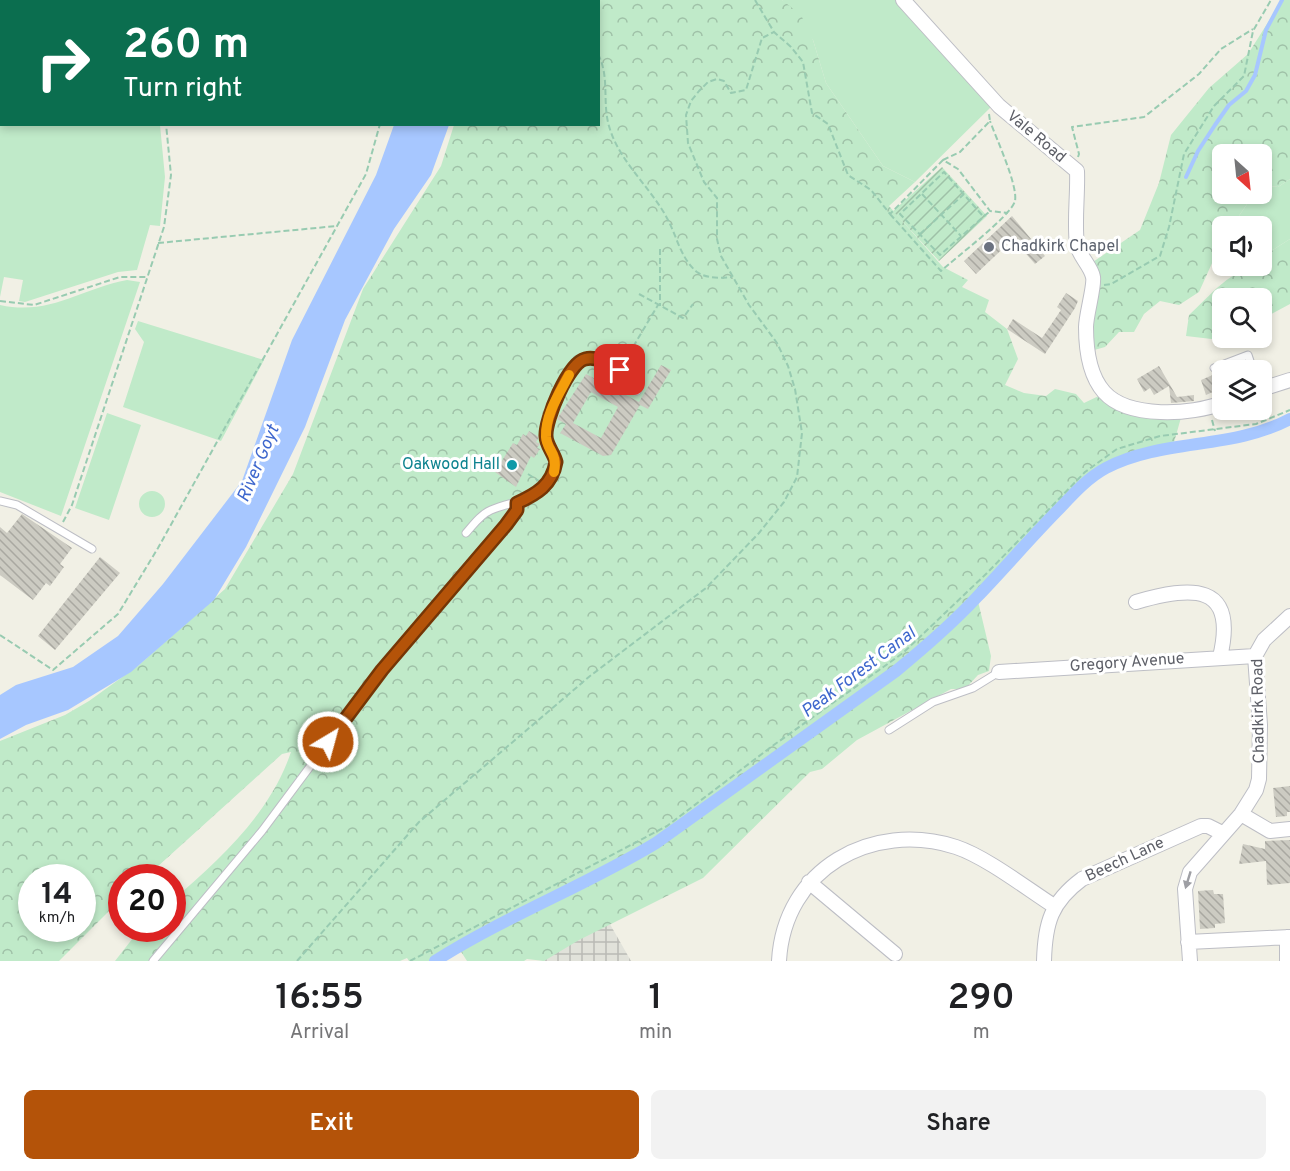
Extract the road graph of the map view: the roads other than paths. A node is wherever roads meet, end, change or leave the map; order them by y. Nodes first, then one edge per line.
1 (903, 0) edge
2 (1235, 360) edge
3 (1250, 360) edge
4 (1290, 380) edge
5 (1272, 385) edge
6 (637, 391) dead end
7 (1212, 406) edge
8 (0, 501) edge
9 (517, 503) junction
10 (466, 533) dead end
11 (92, 549) dead end
12 (1136, 602) dead end
13 (1290, 616) edge
14 (1255, 656) junction
15 (1220, 657) junction
16 (999, 672) joint
17 (889, 730) dead end
18 (1241, 814) junction
19 (1290, 829) edge
20 (1222, 833) junction
21 (809, 882) junction
22 (1054, 906) junction
23 (1288, 937) edge
24 (1188, 942) junction
25 (899, 955) edge
26 (153, 961) edge
27 (779, 961) edge
28 (1044, 961) edge
29 (1190, 961) edge
30 (1287, 961) edge

1 - 7 street, Vale Road
2 - 3 lane
4 - 5 street
6 - 9 lane
8 - 11 lane
9 - 10 lane
9 - 26 lane
12 - 15 street
13 - 14 street, Chadkirk Road
14 - 15 street, Gregory Avenue
14 - 18 street, Chadkirk Road
15 - 16 street, Gregory Avenue
16 - 17 lane
18 - 19 street
18 - 20 street, Chadkirk Road
20 - 22 street, Beech Lane
20 -> 24 street, Chadkirk Road
21 - 22 street
21 - 25 street
21 - 27 street
22 - 28 street, Beech Lane
23 - 24 street
23 - 30 street
24 - 29 street, Chadkirk Road

